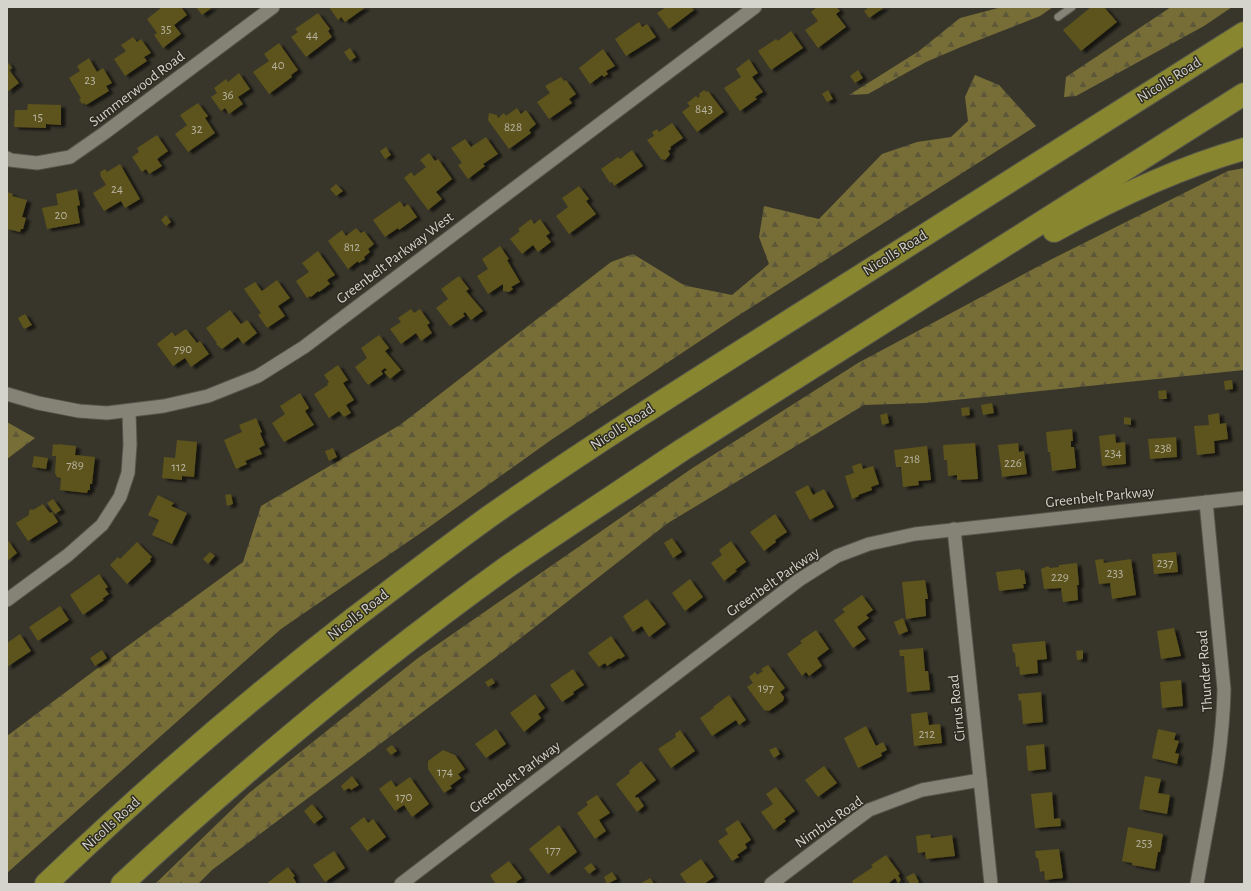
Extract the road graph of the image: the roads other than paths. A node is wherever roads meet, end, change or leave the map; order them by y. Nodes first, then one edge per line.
1 (274, 7) edge
2 (755, 7) edge
3 (1072, 7) edge
4 (1244, 16) edge
5 (1058, 17) dead end
6 (1244, 33) edge
7 (1244, 94) edge
8 (1137, 101) junction
9 (1244, 149) edge
10 (7, 158) edge
11 (877, 327) junction
12 (7, 394) edge
13 (129, 411) junction
14 (1244, 498) edge
15 (1206, 502) junction
16 (954, 529) junction
17 (7, 600) edge
18 (980, 780) junction
19 (46, 884) edge
20 (122, 884) edge
21 (401, 884) edge
22 (771, 884) edge
23 (991, 884) edge
24 (1197, 884) edge

1 - 10 street, Summerwood Road
2 - 13 street, Greenbelt Parkway West
3 - 5 lane
4 - 8 highway
6 - 8 highway, Nicolls Road
7 - 11 highway
8 - 19 highway, Nicolls Road
9 - 11 highway
11 - 20 highway
12 - 13 street, Greenbelt Parkway West
13 - 17 street
14 - 15 street, Greenbelt Parkway
15 - 16 street, Greenbelt Parkway
15 - 24 street, Thunder Road
16 - 18 street, Cirrus Road
16 - 21 street, Greenbelt Parkway
18 - 22 street, Nimbus Road
18 - 23 street, Cirrus Road

